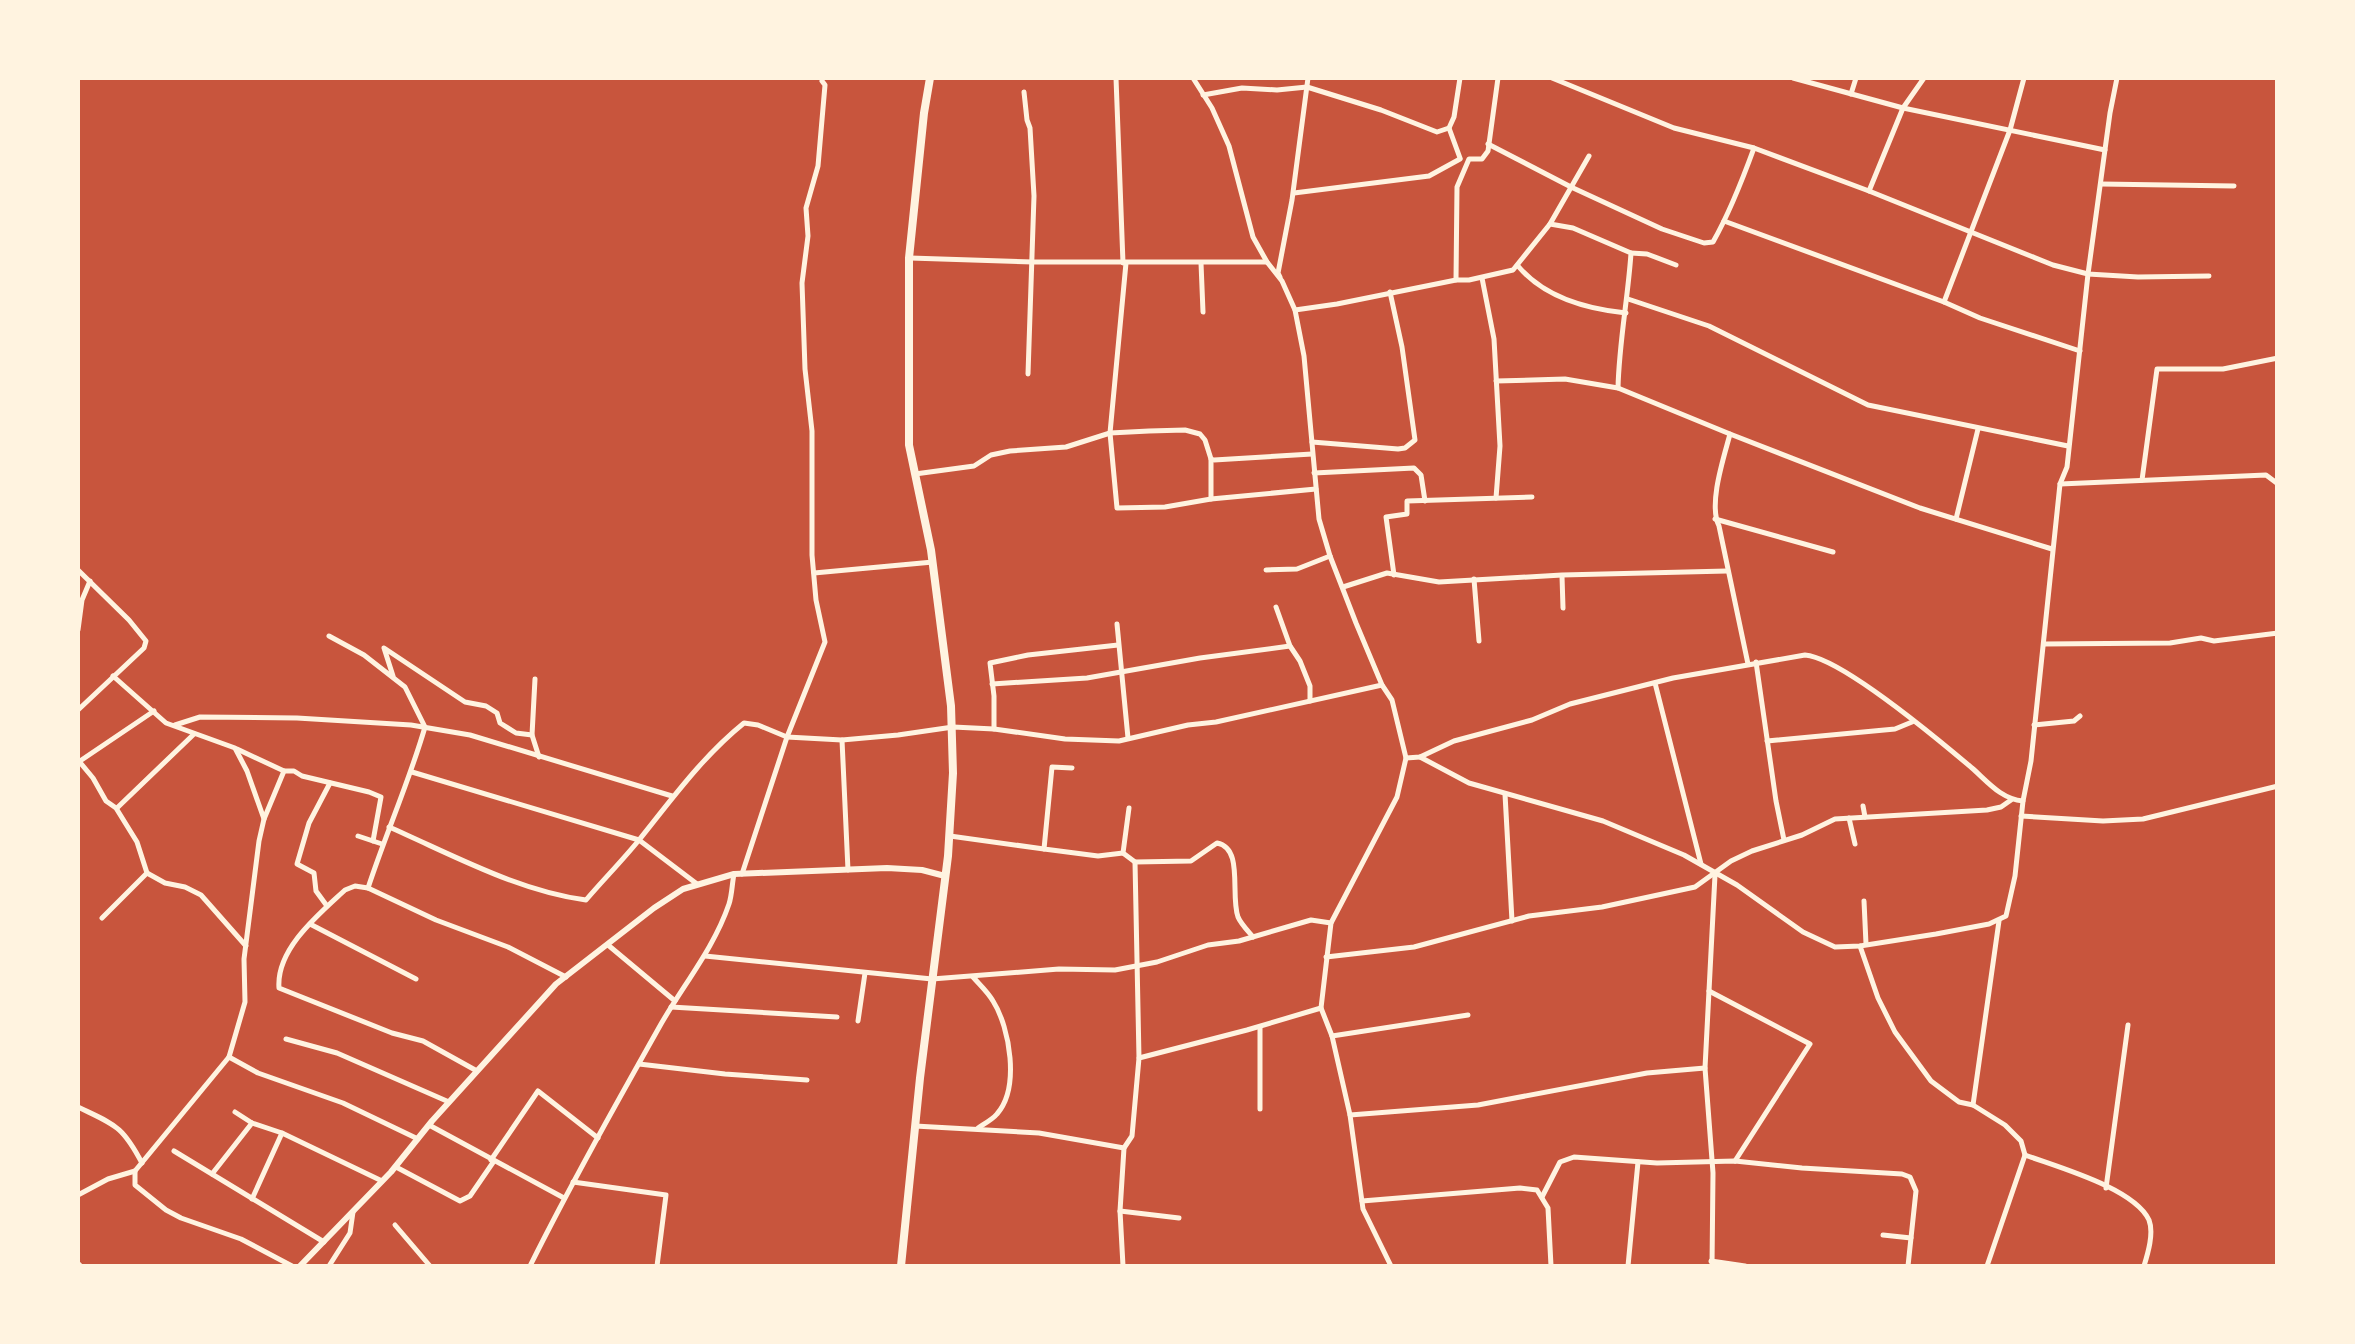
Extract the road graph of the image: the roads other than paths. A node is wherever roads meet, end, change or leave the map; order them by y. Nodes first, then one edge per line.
1 (930, 78) edge
2 (1116, 78) edge
3 (1193, 78) edge
4 (1308, 78) edge
5 (1460, 78) edge
6 (1498, 78) edge
7 (1552, 78) edge
8 (1793, 78) edge
9 (1856, 78) edge
10 (1924, 78) edge
11 (2024, 78) edge
12 (2117, 78) edge
13 (822, 81) dead end
14 (1307, 86) junction
15 (1024, 92) dead end
16 (1850, 94) junction
17 (1204, 95) junction
18 (1903, 108) junction
19 (1448, 128) junction
20 (2010, 130) junction
21 (1488, 144) junction
22 (1754, 148) junction
23 (2105, 150) junction
24 (1589, 156) dead end
25 (1469, 158) junction
26 (1460, 159) junction
27 (2101, 184) junction
28 (2234, 186) dead end
29 (1571, 187) junction
30 (1869, 190) junction
31 (1293, 194) junction
32 (1724, 220) junction
33 (1550, 224) junction
34 (1970, 233) junction
35 (1632, 252) junction
36 (909, 258) junction
37 (1033, 262) junction
38 (1267, 262) junction
39 (1125, 263) junction
40 (1201, 263) junction
41 (1676, 264) dead end
42 (1518, 266) junction
43 (2088, 274) junction
44 (2209, 276) dead end
45 (1482, 278) junction
46 (1456, 280) junction
47 (1282, 281) junction
48 (1390, 292) junction
49 (1628, 299) junction
50 (1944, 302) junction
51 (1295, 310) junction
52 (1202, 312) dead end
53 (1626, 313) junction
54 (2080, 351) junction
55 (2278, 358) edge
56 (1028, 374) dead end
57 (1496, 381) junction
58 (1618, 388) junction
59 (1979, 428) junction
60 (1110, 434) junction
61 (1730, 434) junction
62 (1312, 442) junction
63 (2069, 446) junction
64 (1312, 454) junction
65 (1211, 458) junction
66 (1314, 473) junction
67 (915, 474) junction
68 (2142, 480) junction
69 (2060, 484) junction
70 (2278, 484) edge
71 (1316, 489) junction
72 (1532, 497) dead end
73 (1496, 498) junction
74 (1211, 499) junction
75 (1425, 501) junction
76 (1956, 518) junction
77 (1715, 519) junction
78 (2052, 550) junction
79 (1833, 552) dead end
80 (1330, 556) junction
81 (932, 562) junction
82 (78, 570) edge
83 (1266, 570) dead end
84 (1727, 572) junction
85 (814, 573) junction
86 (1394, 575) junction
87 (1562, 575) junction
88 (90, 580) junction
89 (1474, 580) junction
90 (1342, 587) junction
91 (1276, 607) dead end
92 (1564, 608) dead end
93 (1117, 624) dead end
94 (78, 630) edge
95 (2278, 633) edge
96 (329, 636) dead end
97 (1479, 641) dead end
98 (2044, 644) junction
99 (1118, 645) junction
100 (1290, 646) junction
101 (1752, 663) junction
102 (1123, 672) junction
103 (114, 676) junction
104 (393, 678) junction
105 (535, 679) dead end
106 (1654, 683) junction
107 (992, 684) junction
108 (1382, 686) junction
109 (1310, 701) junction
110 (78, 710) edge
111 (154, 711) junction
112 (2080, 716) dead end
113 (1913, 722) junction
114 (174, 725) junction
115 (2034, 725) junction
116 (425, 726) junction
117 (953, 727) junction
118 (994, 729) junction
119 (194, 734) junction
120 (532, 735) junction
121 (787, 737) junction
122 (1128, 738) junction
123 (842, 740) junction
124 (1767, 741) junction
125 (234, 748) junction
126 (538, 757) junction
127 (1420, 757) junction
128 (1406, 758) junction
129 (79, 760) edge
130 (1072, 768) dead end
131 (284, 771) junction
132 (412, 772) junction
133 (330, 783) junction
134 (2278, 786) edge
135 (1505, 794) junction
136 (672, 796) junction
137 (2011, 800) junction
138 (2023, 801) junction
139 (1863, 806) dead end
140 (116, 808) junction
141 (1129, 808) dead end
142 (2022, 816) junction
143 (1865, 817) junction
144 (1850, 818) junction
145 (264, 819) junction
146 (389, 827) junction
147 (358, 836) dead end
148 (950, 836) junction
149 (639, 840) junction
150 (1784, 840) junction
151 (372, 841) junction
152 (382, 844) junction
153 (1854, 844) dead end
154 (1044, 848) junction
155 (1124, 853) junction
156 (1135, 862) junction
157 (1701, 864) junction
158 (848, 870) junction
159 (147, 872) junction
160 (1714, 872) junction
161 (738, 874) junction
162 (946, 876) junction
163 (700, 886) junction
164 (368, 888) junction
165 (1864, 901) dead end
166 (327, 906) junction
167 (102, 918) dead end
168 (1512, 921) junction
169 (1999, 921) junction
170 (1331, 922) junction
171 (310, 924) junction
172 (1254, 937) junction
173 (607, 944) junction
174 (1863, 945) junction
175 (246, 946) junction
176 (704, 956) junction
177 (1326, 956) junction
178 (1135, 966) junction
179 (865, 973) junction
180 (973, 976) junction
181 (566, 977) junction
182 (416, 979) dead end
183 (932, 980) junction
184 (1709, 991) junction
185 (673, 1004) junction
186 (1321, 1008) junction
187 (1468, 1015) dead end
188 (837, 1018) dead end
189 (858, 1021) dead end
190 (2128, 1025) dead end
191 (1260, 1027) junction
192 (1332, 1036) junction
193 (286, 1039) dead end
194 (228, 1057) junction
195 (1139, 1058) junction
196 (639, 1064) junction
197 (1705, 1068) junction
198 (477, 1072) junction
199 (807, 1080) dead end
200 (449, 1102) junction
201 (1973, 1104) junction
202 (78, 1107) edge
203 (1260, 1109) dead end
204 (235, 1112) dead end
205 (1350, 1115) junction
206 (252, 1123) junction
207 (429, 1125) junction
208 (915, 1126) junction
209 (976, 1130) junction
210 (282, 1134) junction
211 (418, 1138) junction
212 (598, 1138) junction
213 (1124, 1148) junction
214 (174, 1151) dead end
215 (2025, 1155) junction
216 (492, 1160) junction
217 (1711, 1160) junction
218 (1735, 1161) junction
219 (1638, 1162) junction
220 (142, 1163) junction
221 (395, 1167) junction
222 (135, 1171) junction
223 (212, 1174) junction
224 (382, 1181) junction
225 (573, 1182) junction
226 (2106, 1188) junction
227 (78, 1195) edge
228 (1542, 1197) junction
229 (564, 1198) junction
230 (252, 1199) junction
231 (1362, 1201) junction
232 (1120, 1211) junction
233 (353, 1212) junction
234 (1178, 1218) dead end
235 (395, 1225) dead end
236 (1883, 1235) dead end
237 (1911, 1238) junction
238 (324, 1242) junction
239 (1712, 1264) edge
240 (296, 1266) edge
241 (330, 1266) edge
242 (430, 1266) edge
243 (530, 1266) edge
244 (657, 1266) edge
245 (901, 1266) edge
246 (1123, 1266) edge
247 (1392, 1266) edge
248 (1551, 1266) edge
249 (1628, 1266) edge
250 (1745, 1266) edge
251 (1908, 1266) edge
252 (1987, 1266) edge
253 (2144, 1266) edge

1 - 36 main road
2 - 39 street
3 - 17 street
4 - 14 street
5 - 19 street
6 - 21 street
7 - 22 street
8 - 16 street
9 - 16 street
10 - 18 street
11 - 20 street
12 - 23 street
13 - 85 street
14 - 17 street
14 - 19 street
14 - 31 street
15 - 37 street
16 - 18 street
17 - 38 street
18 - 20 street
18 - 30 street
19 - 26 street
20 - 23 street
20 - 34 street
21 - 25 street
21 - 29 street
22 - 30 street
22 - 32 street
23 - 27 street
24 - 29 street
25 - 26 street
25 - 46 street
26 - 31 street
27 - 28 street
27 - 43 street
29 - 32 street
29 - 33 street
30 - 34 street
31 - 47 street
32 - 50 street
33 - 35 street
33 - 42 street
34 - 43 street
34 - 50 street
35 - 41 street
35 - 49 street
36 - 37 street
36 - 67 main road
37 - 39 street
37 - 56 street
38 - 40 street
38 - 47 street
39 - 40 street
39 - 60 street
40 - 52 street
42 - 45 street
42 - 53 street
43 - 44 street
43 - 54 street
45 - 46 street
45 - 57 street
46 - 48 street
47 - 51 street
48 - 51 street
48 - 62 street
49 - 53 street
49 - 59 street
50 - 54 street
51 - 62 street
53 - 58 street
54 - 63 street
55 - 68 street
57 - 58 street
57 - 73 street
58 - 61 street
59 - 63 street
59 - 76 street
60 - 65 street
60 - 67 street
60 - 74 street
61 - 76 street
61 - 77 street
62 - 64 street
63 - 69 street
64 - 65 street
64 - 66 street
65 - 74 street
66 - 71 street
66 - 75 street
67 - 81 main road
68 - 69 street
68 - 70 street
69 - 78 street
71 - 74 street
71 - 80 street
72 - 73 street
73 - 75 street
75 - 86 street
76 - 78 street
77 - 79 street
77 - 84 street
78 - 98 street
80 - 83 street
80 - 90 street
81 - 85 street
81 - 117 main road
82 - 88 street
84 - 87 street
84 - 101 street
85 - 121 street
86 - 89 street
86 - 90 street
87 - 89 street
87 - 92 street
88 - 94 street
88 - 103 street
89 - 97 street
90 - 108 street
91 - 100 street
93 - 99 street
95 - 98 street
96 - 104 street
98 - 115 street
99 - 102 street
99 - 107 street
100 - 102 street
100 - 109 street
101 - 106 street
101 - 113 street
101 - 124 street
102 - 107 street
102 - 122 street
103 - 110 street
103 - 111 street
104 - 116 street
104 - 120 street
105 - 120 street
106 - 127 street
106 - 157 street
107 - 118 street
108 - 109 street
108 - 128 street
109 - 122 street
111 - 114 street
111 - 129 street
112 - 115 street
113 - 124 street
113 - 137 street
114 - 116 street
114 - 119 street
115 - 138 street
116 - 126 street
116 - 132 street
117 - 118 street
117 - 123 street
117 - 148 main road
118 - 122 street
119 - 125 street
119 - 140 street
120 - 126 street
121 - 123 street
121 - 136 street
121 - 161 street
123 - 158 street
124 - 150 street
125 - 131 street
125 - 145 street
126 - 136 street
127 - 128 street
127 - 135 street
128 - 170 street
129 - 140 street
130 - 154 street
131 - 133 street
131 - 145 street
132 - 146 street
132 - 149 street
133 - 151 street
133 - 166 street
134 - 142 street
135 - 157 street
135 - 168 street
136 - 149 street
137 - 138 street
137 - 143 street
138 - 142 street
139 - 143 street
140 - 159 street
141 - 155 street
142 - 169 street
143 - 144 street
144 - 150 street
144 - 153 street
145 - 175 street
146 - 149 street
146 - 152 street
147 - 151 street
148 - 154 street
148 - 162 main road
149 - 163 street
150 - 160 street
151 - 152 street
152 - 164 street
154 - 155 street
155 - 156 street
156 - 172 street
156 - 178 street
157 - 160 street
158 - 161 main road
158 - 162 main road
159 - 167 street
159 - 175 street
160 - 168 street
160 - 174 street
160 - 184 street
161 - 163 main road
161 - 176 street
162 - 183 main road
163 - 173 main road
164 - 166 street
164 - 181 street
165 - 174 street
166 - 171 street
168 - 177 street
169 - 174 street
169 - 201 street
170 - 172 street
170 - 177 street
171 - 182 street
171 - 198 street
172 - 178 street
173 - 181 main road
173 - 185 street
174 - 201 street
175 - 194 street
176 - 179 street
176 - 185 street
177 - 186 street
178 - 180 street
178 - 195 street
179 - 183 street
179 - 189 street
180 - 183 street
180 - 209 street
181 - 198 main road
183 - 208 main road
184 - 197 street
184 - 218 street
185 - 188 street
185 - 196 street
186 - 191 street
186 - 192 street
187 - 192 street
190 - 226 street
191 - 195 street
191 - 203 street
192 - 205 street
193 - 200 street
194 - 211 street
194 - 220 street
195 - 213 street
196 - 199 street
196 - 212 street
197 - 205 street
197 - 217 street
198 - 200 main road
200 - 207 main road
201 - 215 street
202 - 220 street
204 - 206 street
205 - 231 street
206 - 210 street
206 - 223 street
207 - 211 main road
207 - 216 street
208 - 209 street
208 - 245 main road
209 - 213 street
210 - 224 street
210 - 230 street
211 - 221 main road
212 - 216 street
212 - 225 street
213 - 232 street
214 - 223 street
215 - 226 street
215 - 252 street
216 - 221 street
216 - 229 street
217 - 218 street
217 - 219 street
217 - 239 street
218 - 237 street
219 - 228 street
219 - 249 street
220 - 222 street
221 - 224 main road
222 - 227 street
222 - 240 street
223 - 230 street
224 - 233 main road
225 - 229 street
225 - 244 street
226 - 253 street
228 - 231 street
228 - 248 street
229 - 243 street
230 - 238 street
231 - 247 street
232 - 234 street
232 - 246 street
233 - 238 main road
233 - 241 street
235 - 242 street
236 - 237 street
237 - 251 street
238 - 240 main road
239 - 250 street

